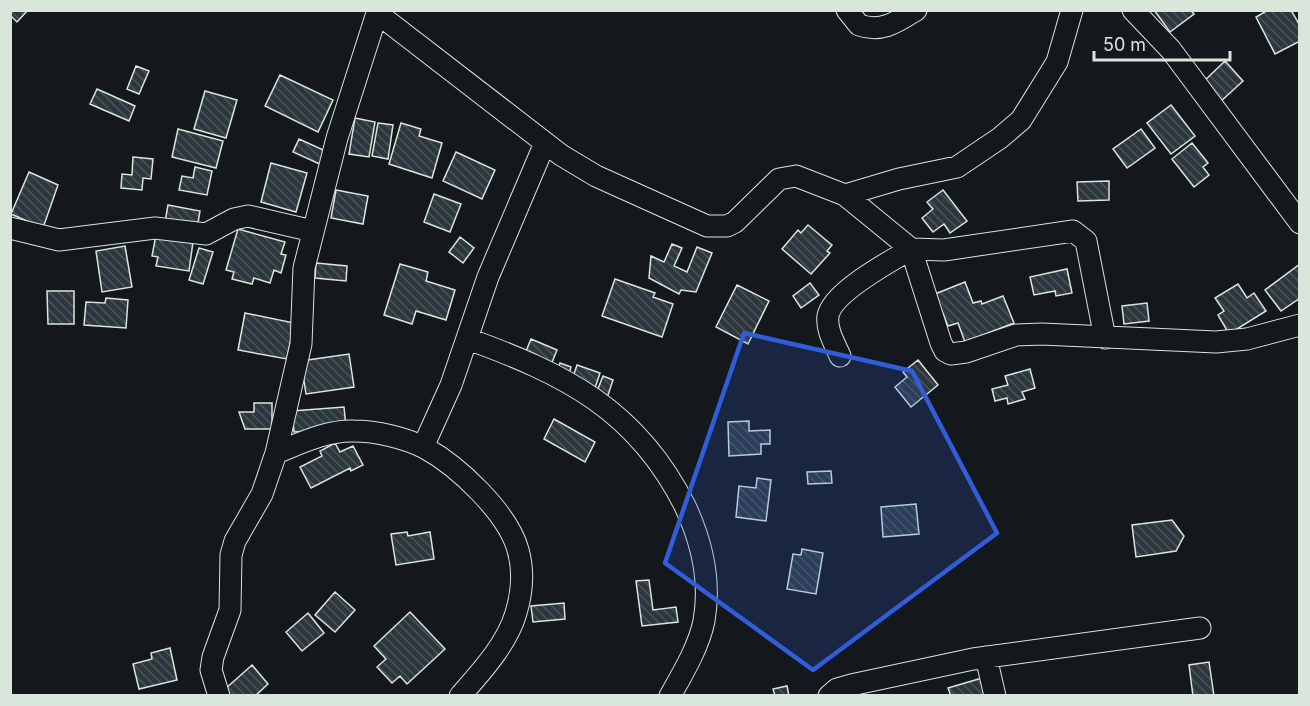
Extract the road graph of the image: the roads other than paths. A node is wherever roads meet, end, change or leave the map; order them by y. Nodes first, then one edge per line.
1 (847, 10) edge
2 (916, 10) edge
3 (1072, 10) edge
4 (1133, 10) edge
5 (378, 12) edge
6 (545, 143) junction
7 (845, 195) junction
8 (1299, 223) edge
9 (10, 228) edge
10 (313, 231) junction
11 (911, 249) junction
12 (1299, 325) edge
13 (1105, 338) junction
14 (468, 339) junction
15 (840, 356) dead end
16 (423, 447) junction
17 (276, 453) junction
18 (1200, 628) dead end
19 (986, 657) junction
20 (219, 696) edge
21 (460, 696) edge
22 (670, 696) edge
23 (830, 696) edge
24 (995, 696) edge

1 - 2 street
3 - 7 street
4 - 8 street
5 - 6 street
5 - 10 street
6 - 7 street
6 - 14 street
7 - 11 street
9 - 10 street
10 - 17 street
11 - 13 street
11 - 13 street
11 - 15 street
12 - 13 street
14 - 16 street
14 - 22 street
16 - 17 street
16 - 21 street
17 - 20 street
18 - 19 street
19 - 23 street
19 - 24 street

